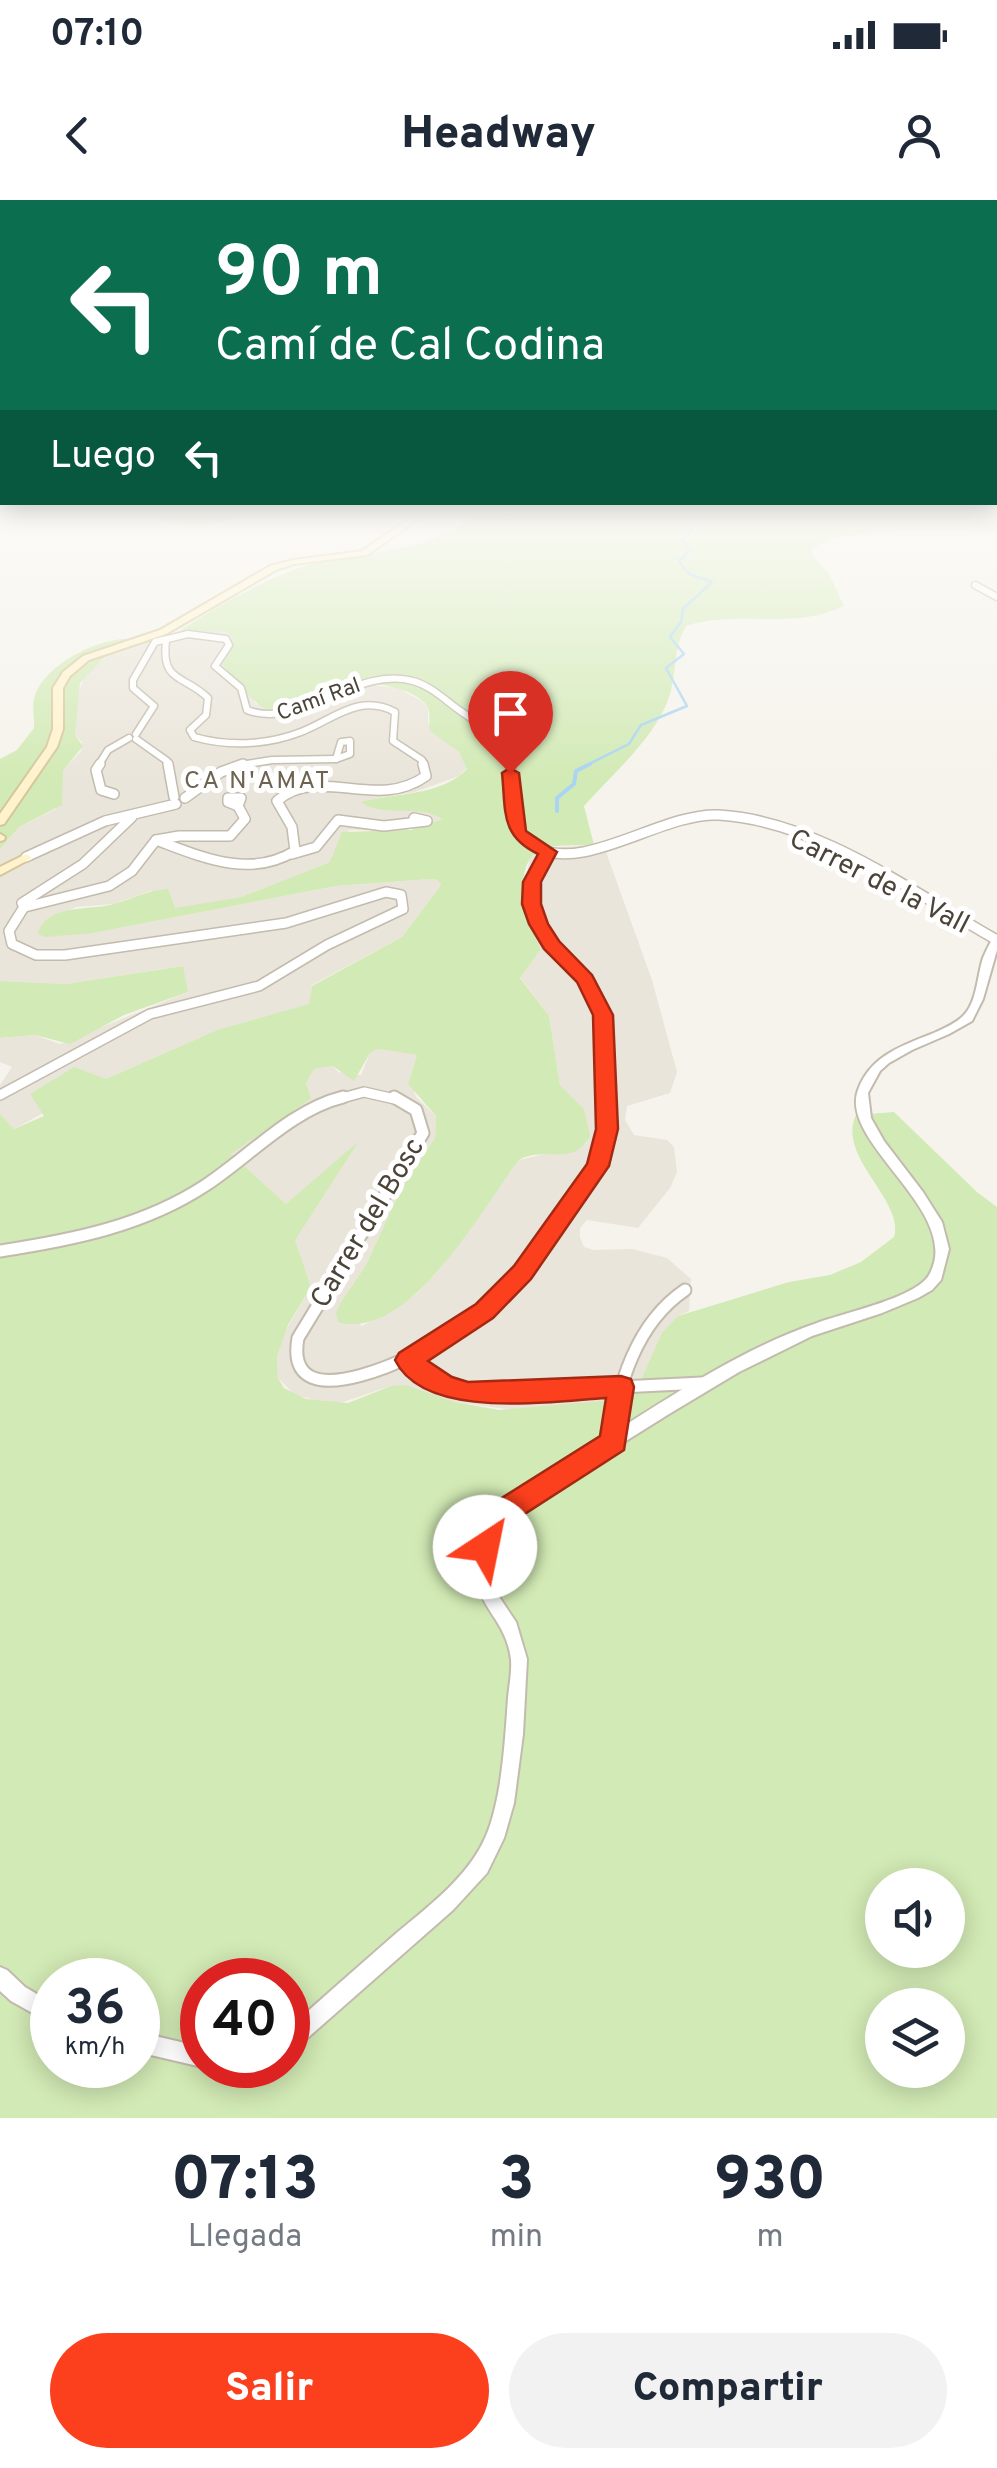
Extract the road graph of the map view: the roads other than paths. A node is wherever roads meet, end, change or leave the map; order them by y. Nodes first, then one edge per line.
1 (215, 603) edge
2 (168, 642) junction
3 (134, 737) junction
4 (355, 762) dead end
5 (42, 764) junction
6 (114, 794) dead end
7 (175, 800) junction
8 (238, 806) dead end
9 (414, 818) dead end
10 (125, 819) junction
11 (0, 822) edge
12 (0, 838) edge
13 (156, 840) junction
14 (548, 852) junction
15 (292, 854) junction
16 (26, 858) joint
17 (2, 866) edge
18 (30, 904) junction
19 (997, 940) edge
20 (0, 1095) edge
21 (0, 1251) edge
22 (685, 1290) dead end
23 (408, 1360) junction
24 (709, 1383) junction
25 (621, 1387) junction
26 (614, 1441) junction
27 (0, 1978) edge
28 (30, 1999) edge
29 (310, 2023) edge

1 - 5 main road
2 - 3 street
2 - 14 street, Camí Ral
2 - 15 street
3 - 6 street
3 - 7 street
4 - 7 street
5 - 11 main road
5 - 12 main road
7 - 10 street
8 - 13 street
9 - 15 street
10 - 16 street
10 - 18 street
13 - 15 street
13 - 18 street
14 - 19 street, Carrer de la Vall
14 - 23 street
16 - 17 main road
18 - 20 street
19 - 24 street
21 - 23 street, Carrer del Bosc
22 - 25 street
23 - 25 street
24 - 25 street
24 - 26 street
25 - 26 street
26 - 29 street
27 - 28 street

